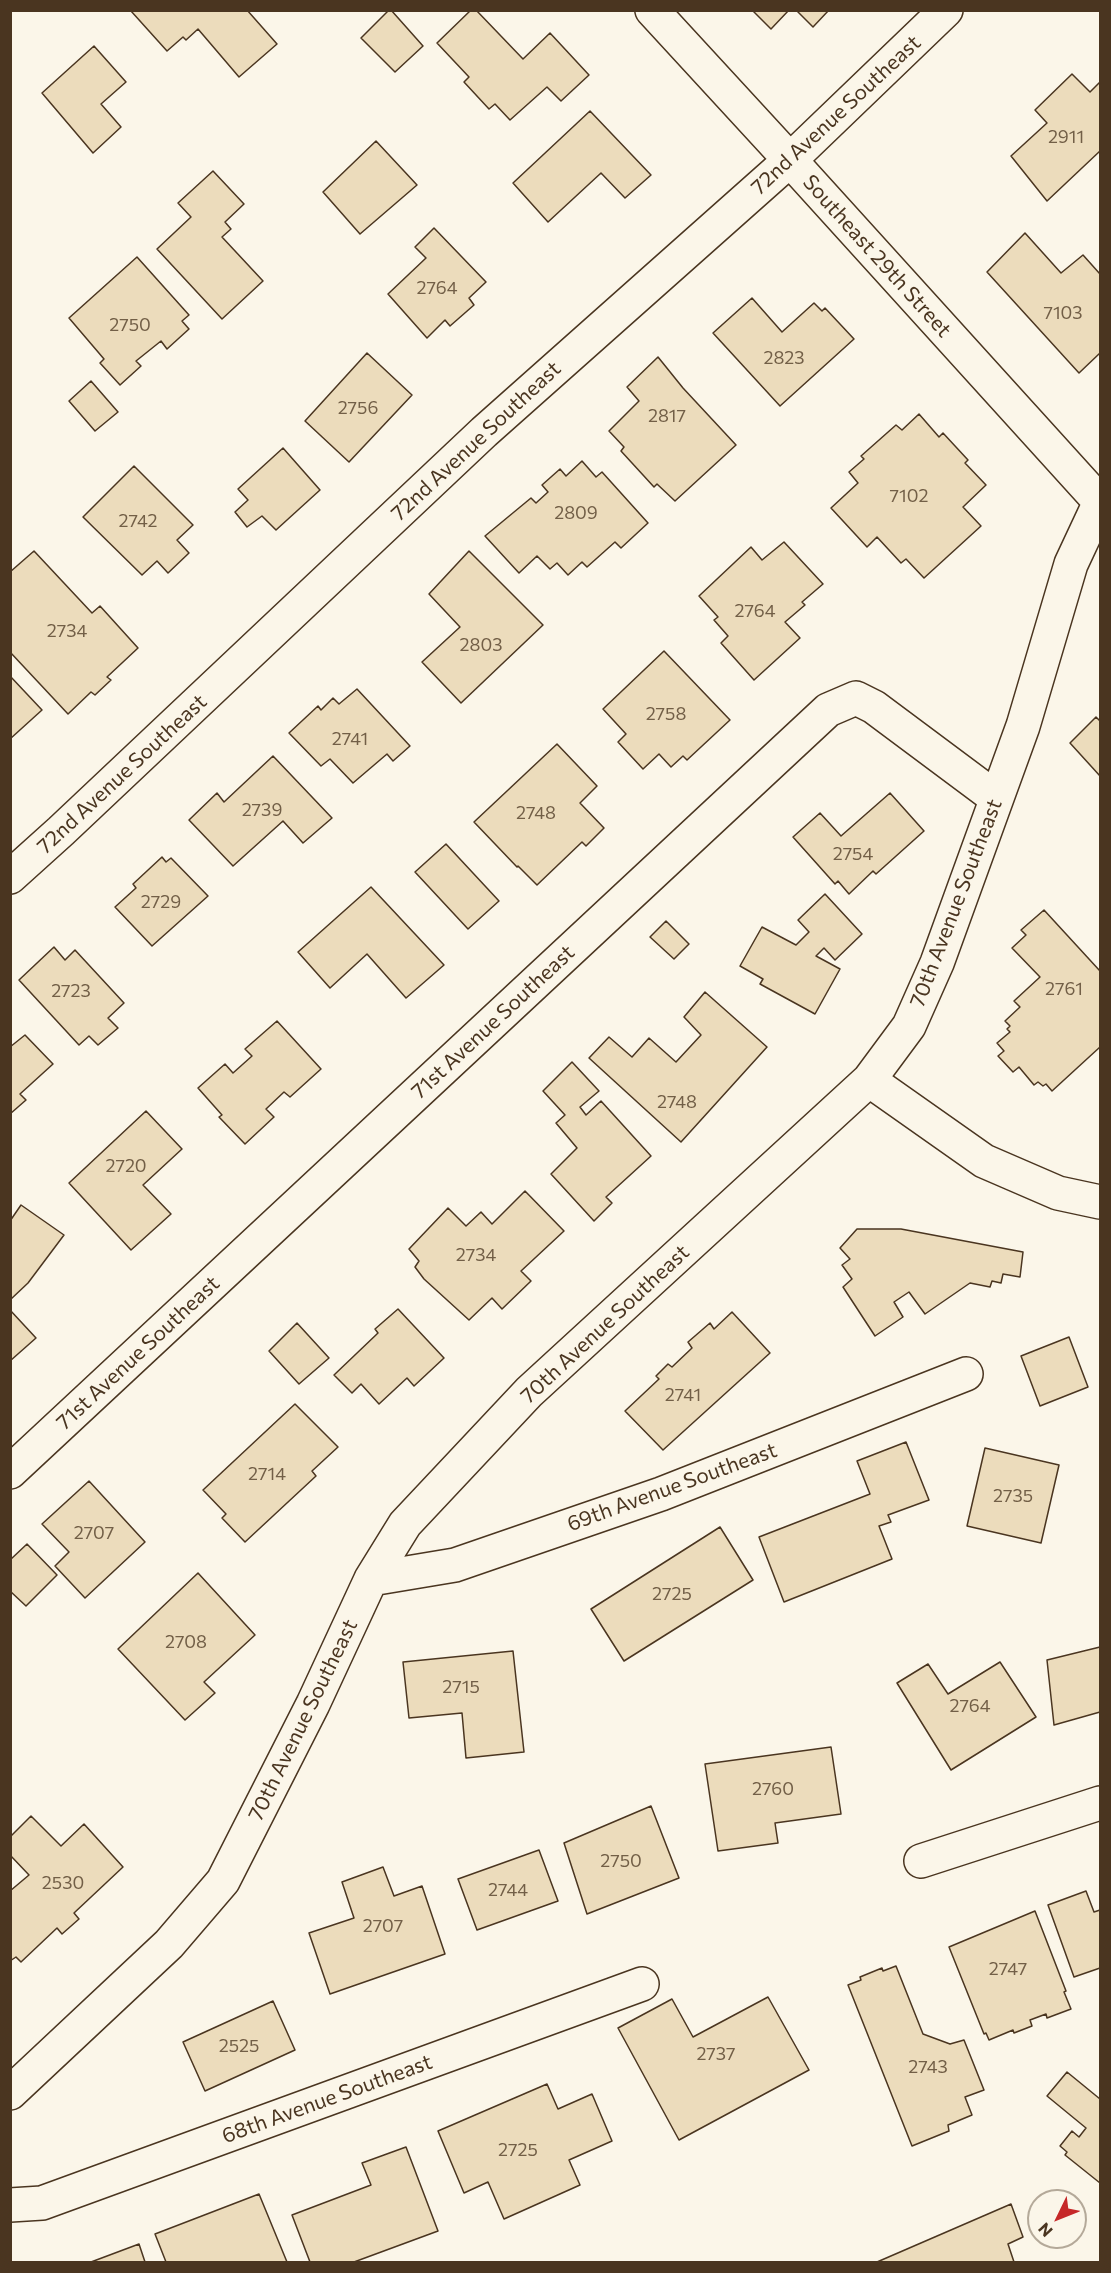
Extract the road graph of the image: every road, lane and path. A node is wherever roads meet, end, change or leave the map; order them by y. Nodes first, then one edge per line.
1 (652, 10) edge
2 (946, 10) edge
3 (790, 160) junction
4 (1101, 502) edge
5 (996, 798) junction
6 (10, 877) edge
7 (869, 1080) junction
8 (1101, 1202) edge
9 (966, 1374) dead end
10 (10, 1472) edge
11 (371, 1579) junction
12 (1101, 1803) edge
13 (921, 1862) dead end
14 (642, 1984) dead end
15 (10, 2093) edge
16 (10, 2205) edge

1 - 3 street, Southeast 29th Street
2 - 3 street, 72nd Avenue Southeast
3 - 4 street, Southeast 29th Street
3 - 6 street, 72nd Avenue Southeast
4 - 5 street, 70th Avenue Southeast
5 - 7 street, 70th Avenue Southeast
5 - 10 street, 71st Avenue Southeast
7 - 8 street
7 - 11 street, 70th Avenue Southeast
9 - 11 street, 69th Avenue Southeast
11 - 15 street, 70th Avenue Southeast
12 - 13 street
14 - 16 street, 68th Avenue Southeast

